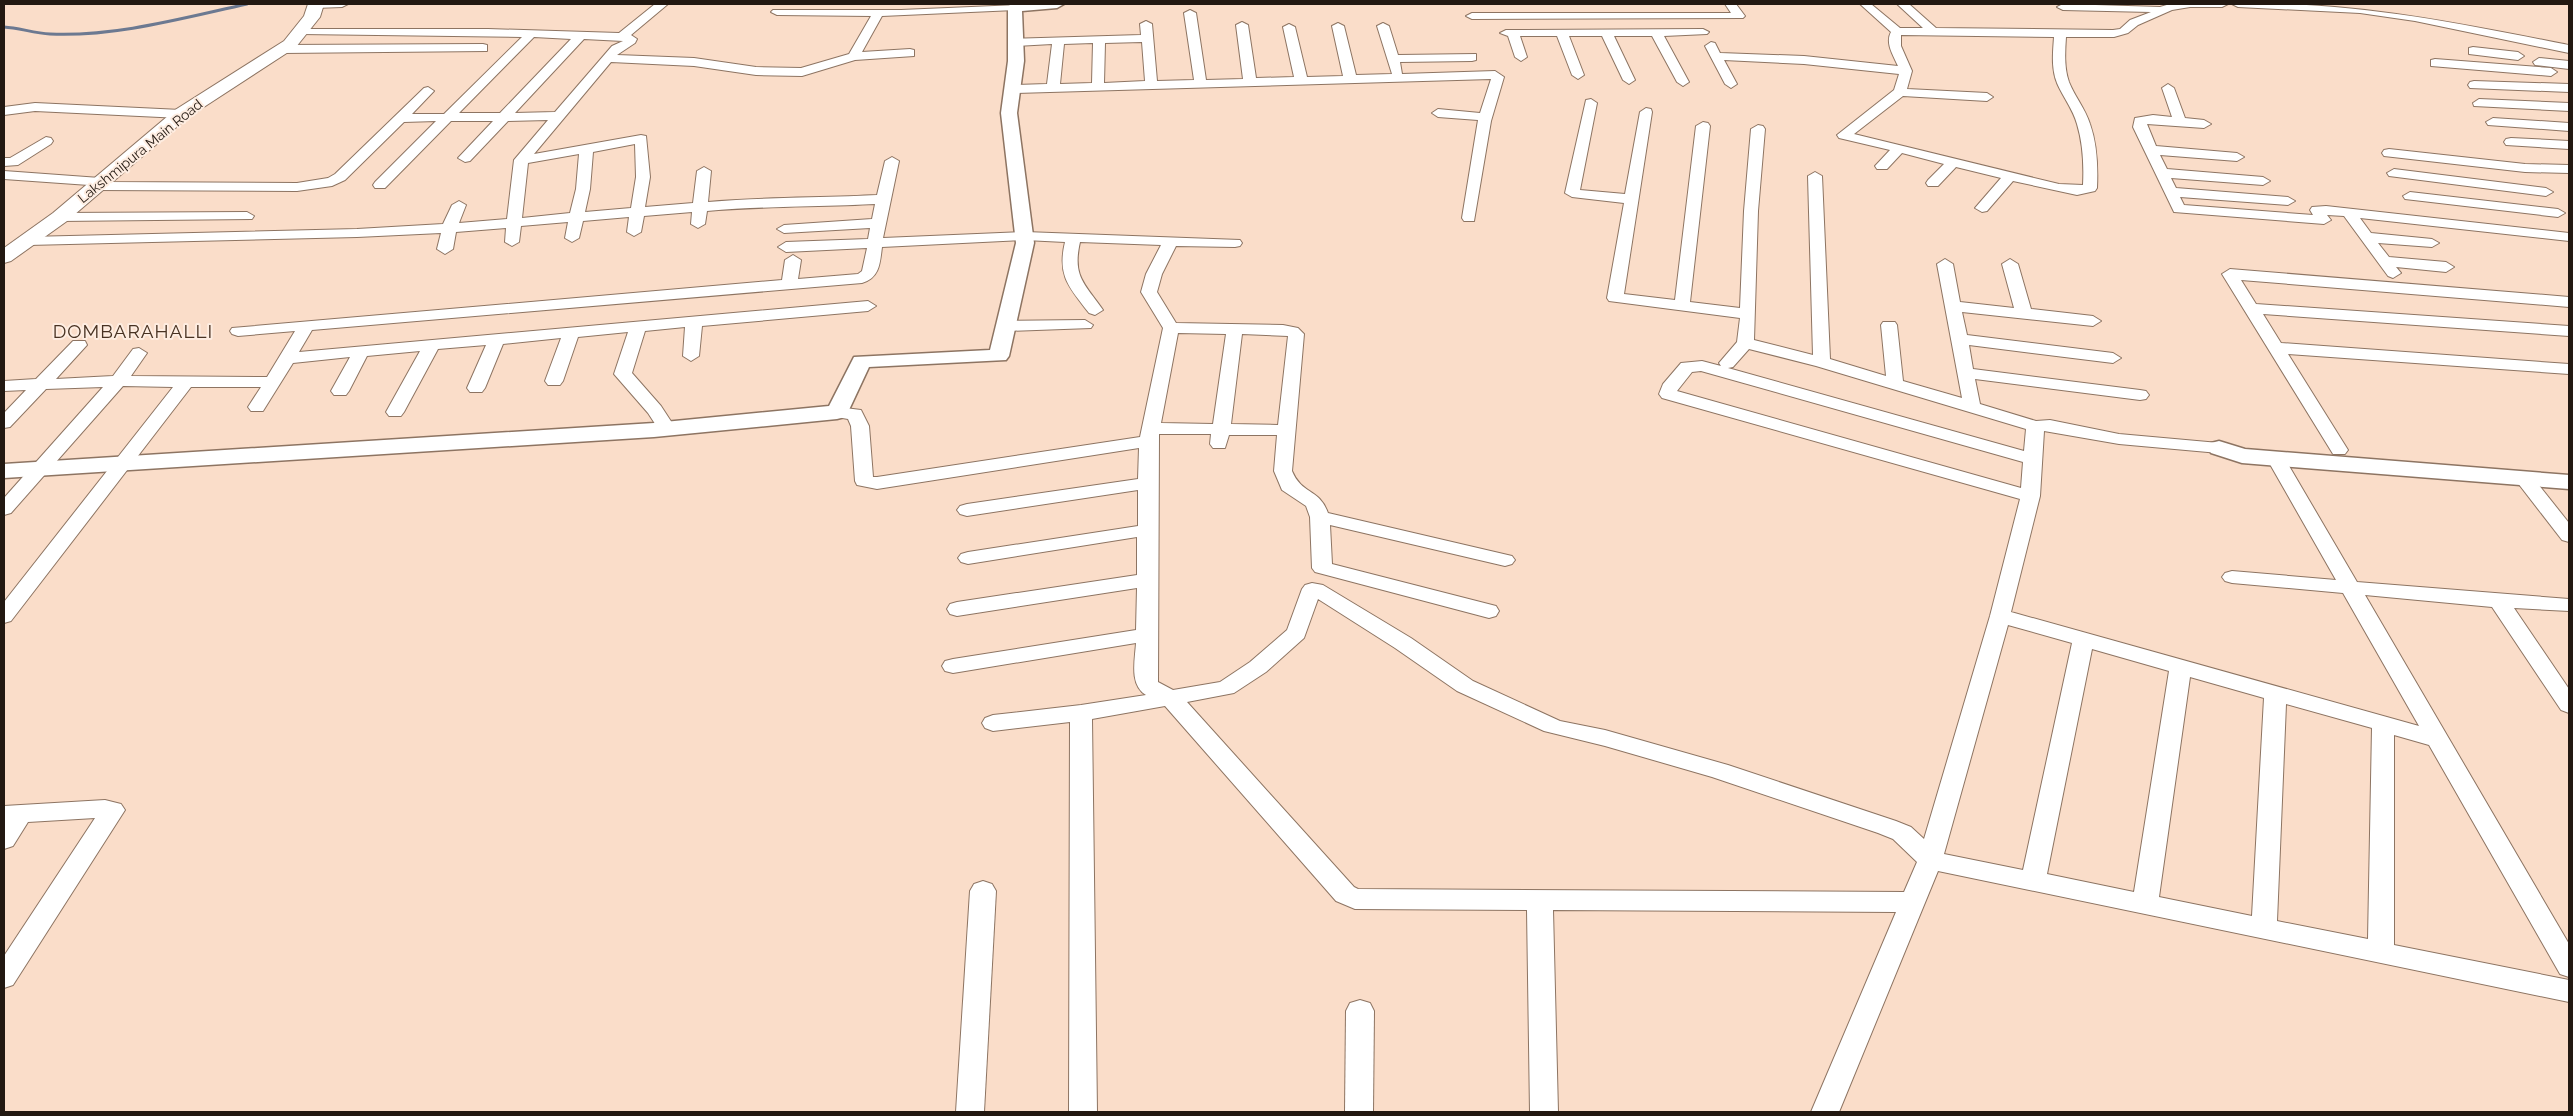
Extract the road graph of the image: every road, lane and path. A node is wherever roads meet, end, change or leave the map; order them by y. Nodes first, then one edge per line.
1 (316, 4) edge
2 (342, 4) edge
3 (662, 4) edge
4 (828, 4) edge
5 (1057, 4) edge
6 (1497, 4) edge
7 (1543, 4) edge
8 (1590, 4) edge
9 (1634, 4) edge
10 (1687, 4) edge
11 (1731, 4) edge
12 (1865, 4) edge
13 (1903, 4) edge
14 (2222, 4) edge
15 (2238, 4) edge
16 (2278, 5) edge
17 (2170, 6) edge
18 (1015, 7) junction
19 (2063, 7) dead end
20 (865, 8) edge
21 (904, 8) edge
22 (777, 12) dead end
23 (820, 13) junction
24 (878, 13) junction
25 (1190, 13) dead end
26 (1472, 16) dead end
27 (1500, 16) junction
28 (1547, 16) junction
29 (1595, 16) junction
30 (1640, 16) junction
31 (1694, 16) junction
32 (1146, 24) dead end
33 (2030, 24) dead end
34 (1242, 25) dead end
35 (1338, 26) dead end
36 (1383, 26) dead end
37 (2128, 26) junction
38 (1288, 27) dead end
39 (301, 31) junction
40 (1897, 31) junction
41 (1562, 32) junction
42 (1606, 32) junction
43 (1656, 32) junction
44 (1703, 32) junction
45 (1934, 32) junction
46 (532, 33) junction
47 (2060, 33) junction
48 (581, 35) junction
49 (622, 37) junction
50 (1147, 38) junction
51 (1099, 40) junction
52 (1058, 41) junction
53 (1015, 42) junction
54 (2531, 44) junction
55 (483, 48) dead end
56 (283, 49) junction
57 (2569, 49) edge
58 (2473, 51) dead end
59 (910, 53) dead end
60 (854, 56) junction
61 (1717, 56) junction
62 (1472, 57) dead end
63 (1521, 57) dead end
64 (608, 58) junction
65 (1394, 59) junction
66 (2538, 60) junction
67 (2435, 63) dead end
68 (2569, 65) edge
69 (1906, 71) junction
70 (2551, 72) junction
71 (1578, 75) dead end
72 (1398, 76) junction
73 (1350, 78) junction
74 (1301, 79) junction
75 (1629, 80) dead end
76 (1250, 81) junction
77 (1200, 82) junction
78 (1684, 82) dead end
79 (1151, 84) junction
80 (1731, 84) dead end
81 (2474, 84) dead end
82 (1098, 85) junction
83 (2569, 86) edge
84 (1053, 87) junction
85 (2168, 88) dead end
86 (1012, 89) junction
87 (428, 90) dead end
88 (1900, 92) junction
89 (1987, 97) dead end
90 (1591, 103) dead end
91 (2479, 103) dead end
92 (2569, 107) edge
93 (4, 111) edge
94 (1646, 112) dead end
95 (1438, 113) dead end
96 (181, 114) junction
97 (559, 116) junction
98 (449, 117) junction
99 (502, 117) junction
100 (1485, 117) junction
101 (401, 118) junction
102 (2180, 122) junction
103 (2493, 122) dead end
104 (2204, 124) dead end
105 (1703, 126) dead end
106 (2569, 127) edge
107 (1758, 129) dead end
108 (46, 141) dead end
109 (2511, 142) dead end
110 (2569, 145) edge
111 (586, 149) junction
112 (1899, 149) junction
113 (2151, 150) junction
114 (2389, 153) dead end
115 (2237, 157) dead end
116 (465, 158) dead end
117 (521, 160) junction
118 (4, 162) edge
119 (892, 162) dead end
120 (1953, 162) junction
121 (1882, 166) dead end
122 (2525, 168) junction
123 (2569, 169) edge
124 (704, 171) dead end
125 (2162, 173) junction
126 (2394, 173) dead end
127 (4, 176) edge
128 (1815, 176) dead end
129 (2010, 176) junction
130 (2263, 180) dead end
131 (1933, 183) dead end
132 (98, 184) junction
133 (380, 185) dead end
134 (2172, 192) junction
135 (2546, 192) junction
136 (2410, 196) dead end
137 (884, 199) junction
138 (1631, 199) junction
139 (2288, 200) dead end
140 (755, 202) junction
141 (459, 205) dead end
142 (700, 207) junction
143 (1982, 208) dead end
144 (639, 212) junction
145 (2349, 213) junction
146 (248, 216) dead end
147 (60, 217) junction
148 (578, 217) junction
149 (1470, 218) dead end
150 (754, 219) dead end
151 (514, 222) junction
152 (2565, 222) edge
153 (878, 223) junction
154 (698, 224) dead end
155 (449, 228) junction
156 (784, 229) dead end
157 (634, 232) dead end
158 (1026, 236) junction
159 (2367, 237) junction
160 (572, 238) dead end
161 (1073, 238) junction
162 (28, 240) junction
163 (512, 242) dead end
164 (876, 242) junction
165 (1170, 242) junction
166 (1235, 243) dead end
167 (2432, 243) dead end
168 (446, 249) dead end
169 (4, 257) edge
170 (1945, 264) dead end
171 (2010, 264) dead end
172 (2446, 267) dead end
173 (789, 284) junction
174 (2569, 302) edge
175 (868, 306) dead end
176 (1682, 306) junction
177 (1953, 306) junction
178 (2251, 308) junction
179 (1095, 310) dead end
180 (1748, 314) junction
181 (2024, 314) junction
182 (2093, 321) dead end
183 (694, 322) junction
184 (307, 325) junction
185 (1085, 325) dead end
186 (1889, 325) dead end
187 (1006, 326) junction
188 (638, 327) junction
189 (1171, 328) junction
190 (1235, 329) junction
191 (238, 331) dead end
192 (2569, 331) edge
193 (571, 333) junction
194 (1959, 338) junction
195 (498, 340) junction
196 (1745, 343) junction
197 (79, 345) dead end
198 (432, 345) junction
199 (2276, 348) junction
200 (361, 352) junction
201 (139, 354) dead end
202 (691, 356) dead end
203 (286, 358) junction
204 (2113, 358) dead end
205 (1822, 362) junction
206 (1727, 363) dead end
207 (2569, 369) edge
208 (1966, 373) junction
209 (118, 380) junction
210 (186, 381) junction
211 (554, 381) dead end
212 (272, 382) junction
213 (42, 384) junction
214 (1895, 384) junction
215 (4, 386) edge
216 (476, 388) dead end
217 (340, 391) dead end
218 (2140, 395) dead end
219 (257, 407) dead end
220 (1972, 407) junction
221 (395, 412) dead end
222 (837, 412) junction
223 (4, 423) edge
224 (2035, 426) junction
225 (666, 429) junction
226 (1286, 430) junction
227 (1149, 435) junction
228 (1220, 436) junction
229 (2219, 448) junction
230 (2339, 450) junction
231 (2033, 459) junction
232 (2276, 459) junction
233 (122, 463) junction
234 (40, 468) junction
235 (2569, 468) edge
236 (4, 471) edge
237 (2523, 478) junction
238 (2569, 482) edge
239 (1147, 483) junction
240 (2030, 496) junction
241 (4, 509) edge
242 (967, 510) dead end
243 (1320, 517) junction
244 (1146, 530) junction
245 (2569, 536) edge
246 (968, 558) dead end
247 (1505, 560) dead end
248 (2232, 577) dead end
249 (1146, 580) junction
250 (2352, 587) junction
251 (2498, 601) junction
252 (2569, 605) edge
253 (957, 609) dead end
254 (1489, 611) dead end
255 (4, 616) edge
256 (2000, 616) junction
257 (1146, 634) junction
258 (2083, 640) junction
259 (953, 666) dead end
260 (2181, 667) junction
261 (2275, 694) junction
262 (1170, 698) junction
263 (2569, 705) edge
264 (1081, 713) junction
265 (993, 723) dead end
266 (2383, 724) junction
267 (2440, 740) junction
268 (12, 815) edge
269 (4, 840) edge
270 (1930, 860) junction
271 (2033, 881) junction
272 (983, 891) dead end
273 (1540, 898) junction
274 (1913, 902) junction
275 (2145, 904) junction
276 (2264, 928) junction
277 (2381, 952) junction
278 (2569, 967) edge
279 (4, 977) edge
280 (2569, 991) edge
281 (1360, 1011) dead end
282 (970, 1112) edge
283 (1083, 1112) edge
284 (1359, 1112) edge
285 (1544, 1112) edge
286 (1825, 1112) edge

1 - 2 street
1 - 39 main road, Lakshmipura Main Road
3 - 49 street
4 - 23 street
5 - 18 street
6 - 27 street
7 - 28 street
8 - 29 street
9 - 30 street
10 - 31 street
11 - 31 street
12 - 40 street
13 - 45 street
14 - 17 street
15 - 16 street
16 - 54 street
17 - 19 street
17 - 37 street
18 - 21 street
18 - 53 street
20 - 23 street
20 - 24 street
21 - 24 street
22 - 23 street
24 - 60 street
25 - 77 street
26 - 27 street
27 - 28 street
28 - 29 street
29 - 30 street
30 - 31 street
31 - 44 street
32 - 50 street
33 - 37 street
34 - 76 street
35 - 73 street
36 - 65 street
37 - 47 street
38 - 74 street
39 - 46 street
39 - 56 main road, Lakshmipura Main Road
40 - 45 street
40 - 69 street
41 - 42 street
41 - 63 street
41 - 71 street
42 - 43 street
42 - 75 street
43 - 44 street
43 - 78 street
44 - 61 street
45 - 47 street
46 - 48 street
46 - 98 street
47 - 129 street
48 - 49 street
48 - 99 street
49 - 64 street
50 - 51 street
50 - 79 street
51 - 52 street
51 - 82 street
52 - 53 street
52 - 84 street
53 - 86 street
54 - 57 street
54 - 66 street
55 - 56 street
56 - 96 main road, Lakshmipura Main Road
58 - 66 street
59 - 60 street
60 - 64 street
61 - 69 street
61 - 80 street
62 - 65 street
64 - 97 street
65 - 72 street
66 - 68 street
66 - 70 street
67 - 70 street
69 - 88 street
70 - 83 street
72 - 73 street
72 - 100 street
73 - 74 street
74 - 76 street
76 - 77 street
77 - 79 street
79 - 82 street
81 - 83 street
82 - 84 street
84 - 86 street
85 - 102 street
86 - 158 street
87 - 101 street
88 - 89 street
88 - 112 street
90 - 138 street
91 - 92 street
93 - 96 street
94 - 138 street
95 - 100 street
96 - 132 main road, Lakshmipura Main Road
97 - 99 street
97 - 117 street
98 - 99 street
98 - 101 street
98 - 133 street
99 - 116 street
100 - 149 street
101 - 132 street
102 - 104 street
102 - 113 street
103 - 106 street
105 - 176 street
107 - 180 street
108 - 118 street
109 - 110 street
111 - 117 street
111 - 144 street
111 - 148 street
112 - 120 street
112 - 121 street
113 - 115 street
113 - 125 street
114 - 122 street
117 - 151 street
119 - 137 street
120 - 129 street
120 - 131 street
122 - 123 street
122 - 135 street
124 - 142 street
125 - 130 street
125 - 134 street
126 - 135 street
127 - 132 street
128 - 205 street
129 - 143 street
132 - 147 main road, Lakshmipura Main Road
134 - 139 street
134 - 145 street
135 - 152 street
136 - 152 street
137 - 140 street
137 - 153 street
138 - 176 street
140 - 142 street
140 - 150 street
141 - 155 street
142 - 144 street
142 - 154 street
144 - 148 street
144 - 157 street
145 - 152 street
145 - 159 street
146 - 147 street
147 - 162 main road, Lakshmipura Main Road
148 - 151 street
148 - 160 street
151 - 155 street
151 - 163 street
153 - 156 street
153 - 164 street
155 - 162 street
155 - 168 street
158 - 161 street
158 - 164 street
158 - 187 street
159 - 167 street
159 - 172 street
161 - 165 street
161 - 179 street
162 - 169 main road, Lakshmipura Main Road
164 - 173 street
164 - 173 street
165 - 166 street
165 - 189 street
170 - 177 street
171 - 181 street
173 - 184 street
174 - 178 street
175 - 183 street
176 - 180 street
177 - 181 street
177 - 194 street
178 - 192 street
178 - 199 street
180 - 196 street
181 - 182 street
183 - 188 street
183 - 202 street
184 - 191 street
184 - 203 street
185 - 187 street
186 - 214 street
187 - 222 street
188 - 193 street
188 - 225 street
189 - 190 street
189 - 227 street
190 - 226 street
190 - 228 street
193 - 195 street
193 - 211 street
194 - 204 street
194 - 208 street
195 - 198 street
195 - 216 street
196 - 205 street
196 - 206 street
197 - 213 street
198 - 200 street
198 - 221 street
199 - 207 street
199 - 230 street
200 - 203 street
200 - 217 street
201 - 209 street
203 - 212 street
205 - 214 street
208 - 218 street
208 - 220 street
209 - 210 street
209 - 213 street
209 - 234 street
210 - 212 street
210 - 233 street
212 - 219 street
213 - 215 street
213 - 223 street
214 - 220 street
220 - 224 street
222 - 225 street
222 - 227 street
224 - 229 street
224 - 231 street
225 - 233 street
226 - 228 street
226 - 243 street
227 - 228 street
227 - 239 street
229 - 230 street
229 - 232 street
230 - 235 street
231 - 240 street
231 - 240 street
232 - 237 street
232 - 250 street
233 - 234 street
233 - 255 street
234 - 236 street
234 - 241 street
237 - 238 street
237 - 245 street
239 - 242 street
239 - 244 street
240 - 256 street
243 - 247 street
243 - 254 street
244 - 246 street
244 - 249 street
248 - 250 street
249 - 253 street
249 - 257 street
250 - 251 street
250 - 267 street
251 - 252 street
251 - 263 street
256 - 258 street
256 - 270 street
257 - 259 street
257 - 262 street
258 - 260 street
258 - 271 street
260 - 261 street
260 - 275 street
261 - 266 street
261 - 276 street
262 - 264 street
262 - 270 street
262 - 273 street
264 - 265 street
264 - 283 street
266 - 267 street
266 - 277 street
267 - 278 street
268 - 269 street
268 - 279 street
270 - 271 street
270 - 274 street
271 - 275 street
272 - 282 street
273 - 274 street
273 - 285 street
274 - 286 street
275 - 276 street
276 - 277 street
277 - 280 street
281 - 284 street

